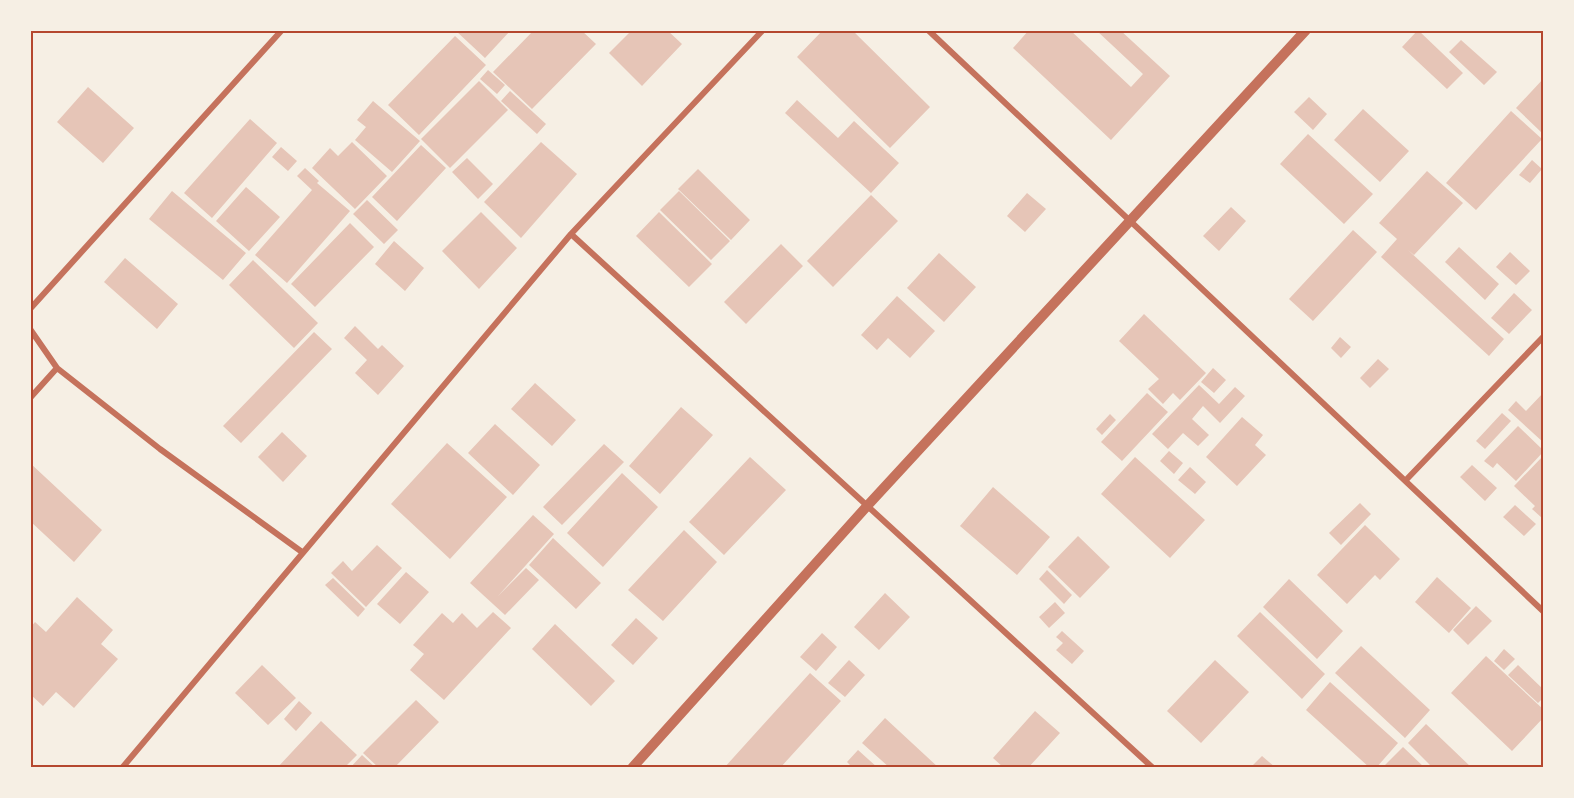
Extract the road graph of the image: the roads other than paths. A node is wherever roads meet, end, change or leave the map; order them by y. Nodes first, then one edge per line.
1 (282, 30) edge
2 (763, 30) edge
3 (928, 30) edge
4 (1306, 30) edge
5 (1131, 221) junction
6 (571, 234) junction
7 (30, 309) edge
8 (30, 329) edge
9 (1543, 338) edge
10 (57, 368) junction
11 (30, 398) edge
12 (1406, 480) junction
13 (868, 505) junction
14 (302, 552) junction
15 (1544, 612) edge
16 (122, 768) edge
17 (632, 768) edge
18 (1153, 768) edge

1 - 7 street
2 - 6 street
3 - 5 street
4 - 5 street
5 - 12 street
5 - 13 street
6 - 13 street
6 - 14 street
8 - 10 street
9 - 12 street
10 - 11 street
10 - 14 street
12 - 15 street
13 - 17 street
13 - 18 street
14 - 16 street

